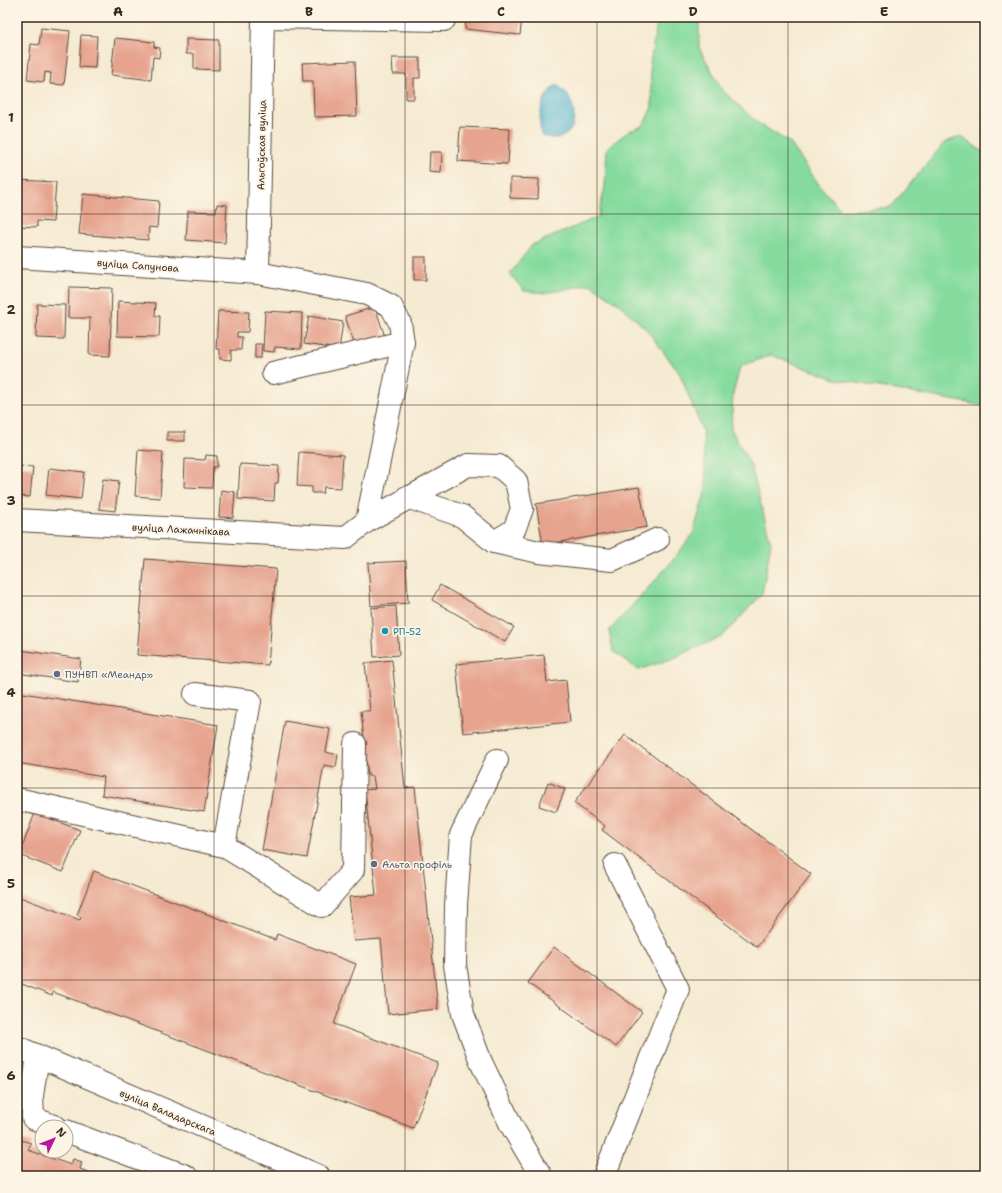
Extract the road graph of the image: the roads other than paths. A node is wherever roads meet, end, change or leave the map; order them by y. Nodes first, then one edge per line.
1 (263, 17) edge
2 (444, 20) dead end
3 (17, 257) edge
4 (258, 273) junction
5 (403, 342) junction
6 (273, 373) dead end
7 (407, 497) junction
8 (17, 520) edge
9 (367, 521) junction
10 (658, 539) dead end
11 (494, 542) junction
12 (194, 694) dead end
13 (355, 744) dead end
14 (498, 760) dead end
15 (17, 799) edge
16 (224, 846) junction
17 (615, 865) dead end
18 (17, 1047) edge
19 (38, 1056) junction
20 (35, 1119) edge
21 (74, 1134) edge
22 (186, 1176) edge
23 (319, 1176) edge
24 (541, 1176) edge
25 (604, 1176) edge

1 - 2 street
1 - 4 street, Альгоўская вуліца
3 - 4 street, вуліца Сапунова
4 - 5 street, вуліца Сапунова
5 - 6 street
5 - 9 street
7 - 9 street
7 - 11 street
7 - 11 street
8 - 9 street, вуліца Лажачнікава
10 - 11 street
12 - 16 street
13 - 16 street
14 - 24 street
15 - 16 street
17 - 25 street
18 - 19 street, вуліца Валадарскага
19 - 20 street
19 - 23 street, вуліца Валадарскага
21 - 22 street

